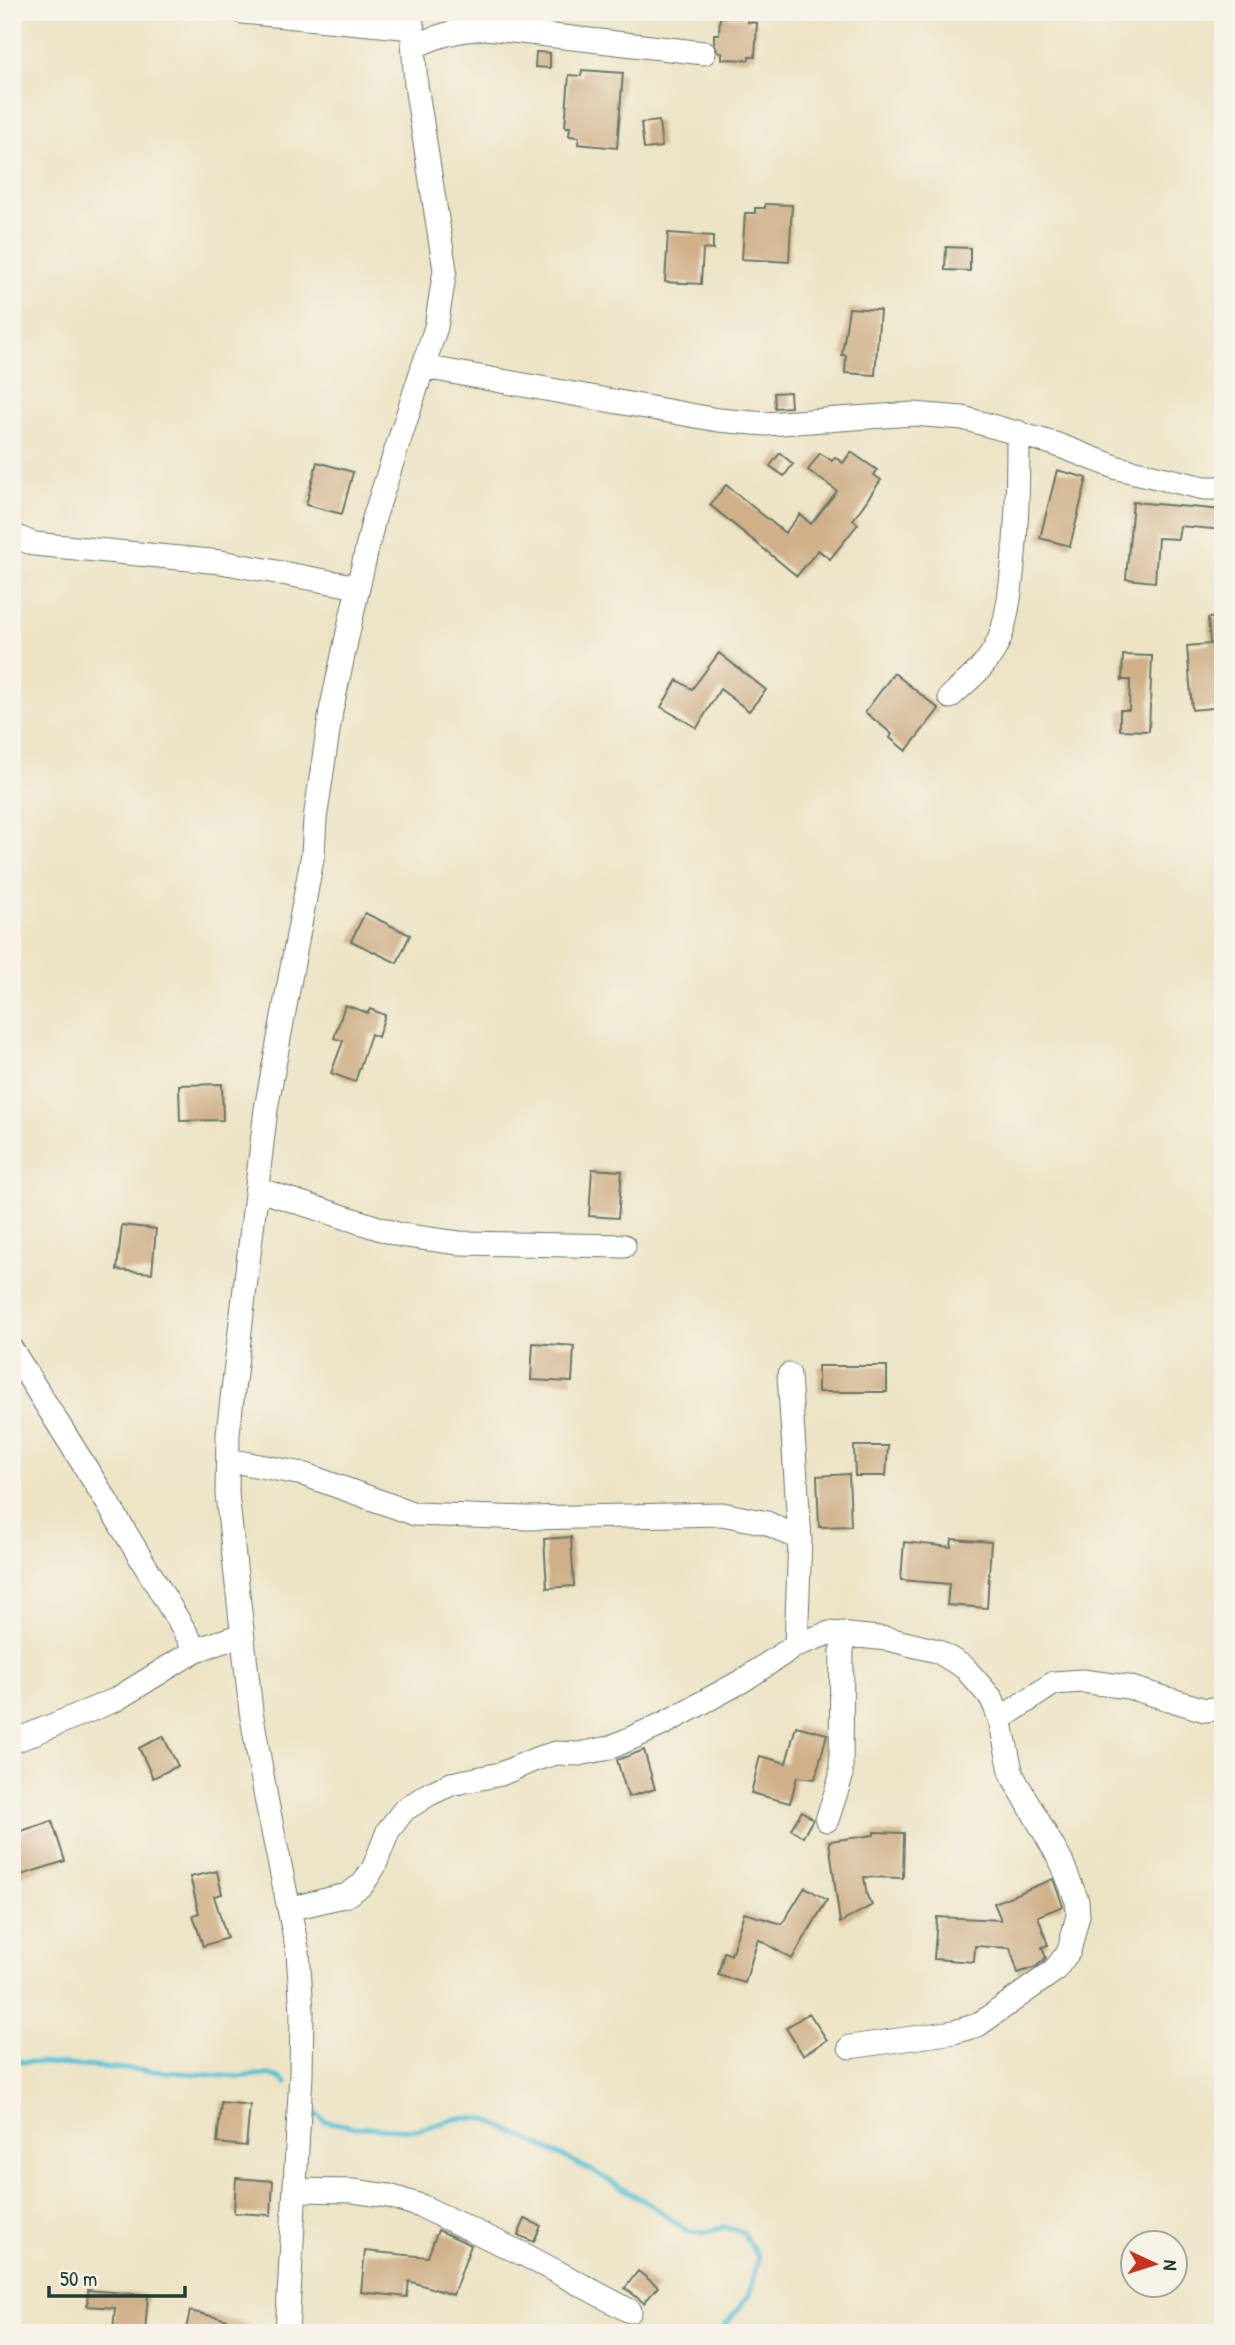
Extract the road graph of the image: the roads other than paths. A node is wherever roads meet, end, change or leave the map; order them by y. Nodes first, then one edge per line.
1 (242, 12) edge
2 (412, 29) edge
3 (704, 53) dead end
4 (425, 367) junction
5 (1018, 432) junction
6 (1223, 488) edge
7 (12, 536) edge
8 (358, 587) junction
9 (950, 697) dead end
10 (257, 1189) junction
11 (624, 1246) dead end
12 (12, 1350) edge
13 (789, 1375) dead end
14 (228, 1460) junction
15 (800, 1539) junction
16 (842, 1633) junction
17 (242, 1634) junction
18 (796, 1645) junction
19 (196, 1650) junction
20 (1223, 1708) edge
21 (1000, 1719) junction
22 (12, 1742) edge
23 (827, 1820) dead end
24 (289, 1909) junction
25 (849, 2047) dead end
26 (295, 2190) junction
27 (630, 2311) dead end
28 (287, 2333) edge

1 - 2 street
2 - 3 street
2 - 4 street
4 - 5 street
4 - 8 street
5 - 6 street
5 - 9 street
7 - 8 street
8 - 10 street
10 - 11 street
10 - 14 street
12 - 19 street
13 - 15 street
14 - 15 street
14 - 17 street
15 - 18 street
16 - 18 street
16 - 21 street
16 - 23 street
17 - 19 street
17 - 24 street
18 - 24 street
19 - 22 street
20 - 21 street
21 - 25 street
24 - 26 street
26 - 27 street
26 - 28 street

